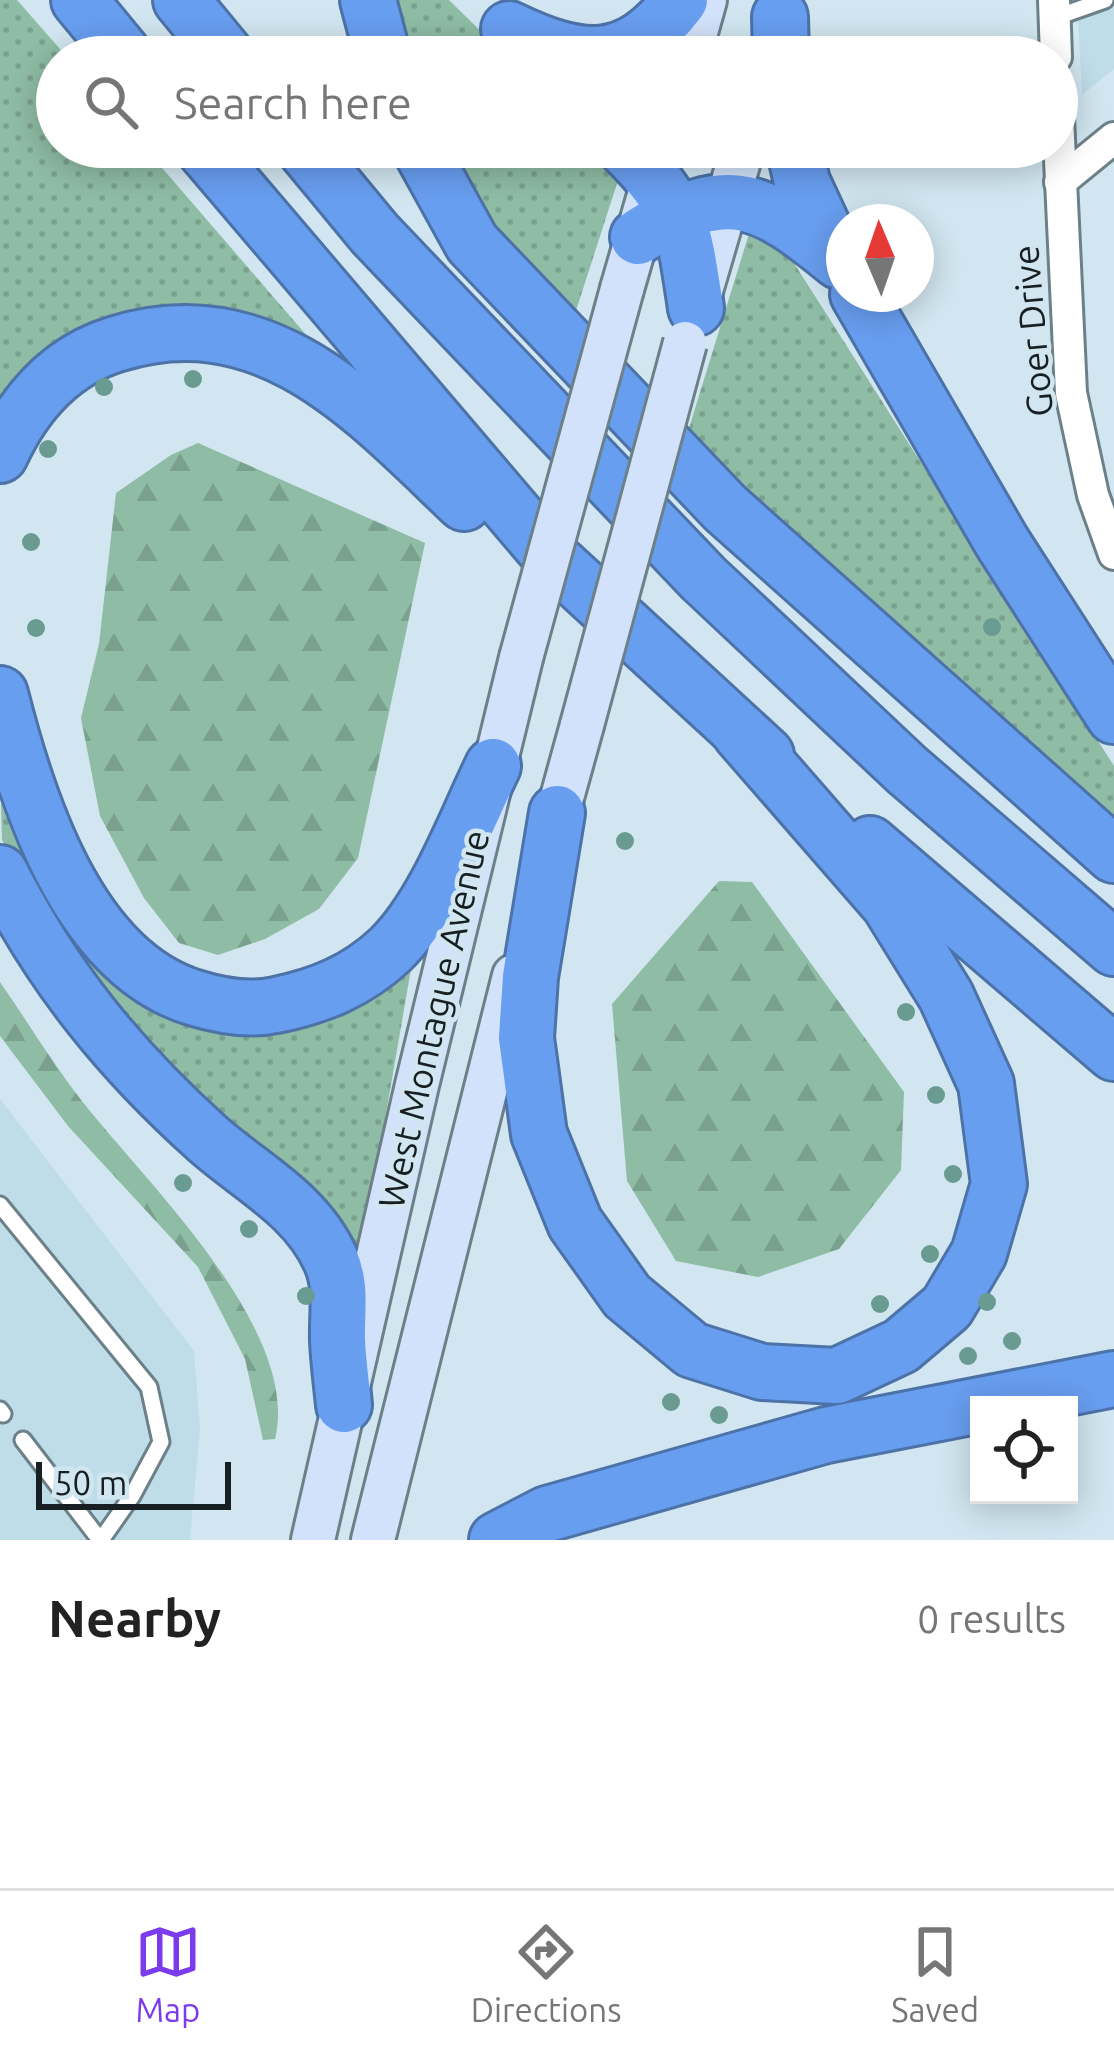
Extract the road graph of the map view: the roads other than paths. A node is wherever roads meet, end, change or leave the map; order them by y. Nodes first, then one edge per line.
1 (79, 0) edge
2 (181, 0) edge
3 (368, 0) edge
4 (680, 0) edge
5 (704, 0) edge
6 (1106, 0) edge
7 (1054, 9) edge
8 (109, 36) edge
9 (211, 36) edge
10 (377, 36) edge
11 (643, 36) edge
12 (694, 36) edge
13 (1114, 138) edge
14 (1078, 167) edge
15 (220, 168) edge
16 (320, 168) edge
17 (431, 168) edge
18 (701, 168) edge
19 (799, 168) edge
20 (1060, 168) edge
21 (1077, 168) edge
22 (1060, 182) junction
23 (664, 187) edge
24 (826, 232) edge
25 (826, 255) edge
26 (868, 312) edge
27 (690, 326) joint
28 (0, 455) edge
29 (1114, 554) edge
30 (554, 559) junction
31 (0, 694) edge
32 (1114, 716) edge
33 (740, 733) junction
34 (493, 766) junction
35 (557, 813) junction
36 (1114, 855) edge
37 (0, 873) edge
38 (1114, 948) edge
39 (1114, 1053) edge
40 (0, 1205) edge
41 (1114, 1379) edge
42 (344, 1405) junction
43 (22, 1440) dead end
44 (100, 1540) edge
45 (313, 1540) edge
46 (373, 1540) edge
47 (497, 1540) edge

1 - 8 highway
2 - 9 highway
3 - 10 highway
4 - 11 highway
5 - 12 main road
6 - 7 lane
13 - 14 street
15 - 30 highway
16 - 38 highway
17 - 36 highway
18 - 23 main road, West Montague Avenue
19 - 24 highway
20 - 22 street, Goer Drive
21 - 22 street
22 - 29 street, Goer Drive
23 - 25 highway
23 - 27 highway
23 - 34 main road, West Montague Avenue, bridge
26 - 32 highway
27 - 35 main road, West Montague Avenue, bridge
28 - 30 highway
30 - 33 highway
31 - 34 highway
33 - 35 highway
33 - 39 highway
34 - 42 main road, West Montague Avenue
35 - 46 main road, West Montague Avenue
37 - 42 highway
40 - 44 lane
41 - 47 highway
42 - 45 main road, West Montague Avenue
43 - 44 lane

